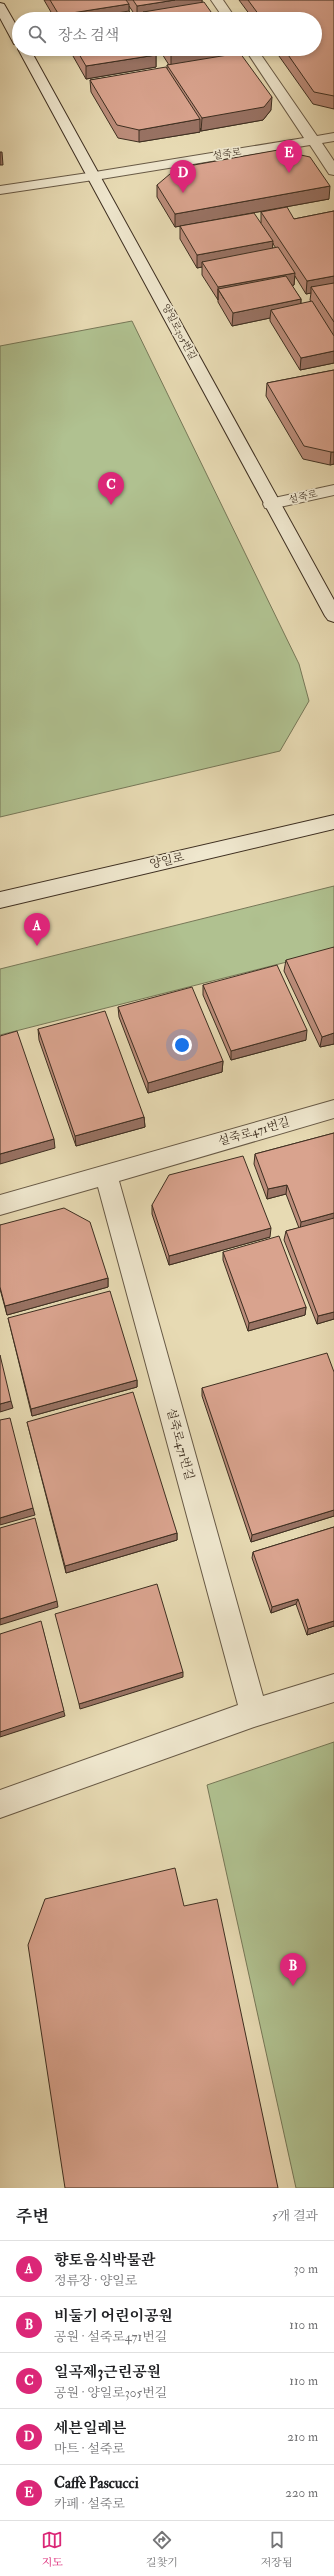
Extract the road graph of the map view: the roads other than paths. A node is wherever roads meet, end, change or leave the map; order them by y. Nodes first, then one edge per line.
1 (217, 0) edge
2 (0, 6) edge
3 (225, 12) edge
4 (12, 27) edge
5 (28, 56) edge
6 (256, 56) edge
7 (334, 137) edge
8 (313, 140) junction
9 (334, 171) edge
10 (95, 176) junction
11 (0, 190) edge
12 (334, 490) edge
13 (271, 504) junction
14 (334, 616) edge
15 (334, 822) edge
16 (0, 900) edge
17 (334, 1109) edge
18 (106, 1175) junction
19 (0, 1205) edge
20 (334, 1688) edge
21 (254, 1714) junction
22 (0, 1804) edge

1 - 3 street
2 - 4 street
5 - 10 street, 양일로305번길
6 - 8 street
7 - 8 street, 설죽로
8 - 9 street
8 - 10 street, 설죽로
10 - 11 street, 설죽로
10 - 13 street, 양일로305번길
12 - 13 street, 설죽로
13 - 14 street, 양일로305번길
15 - 16 street, 양일로
17 - 18 street, 설죽로471번길
18 - 19 street, 설죽로471번길
18 - 21 street, 설죽로471번길
20 - 21 street
21 - 22 street

